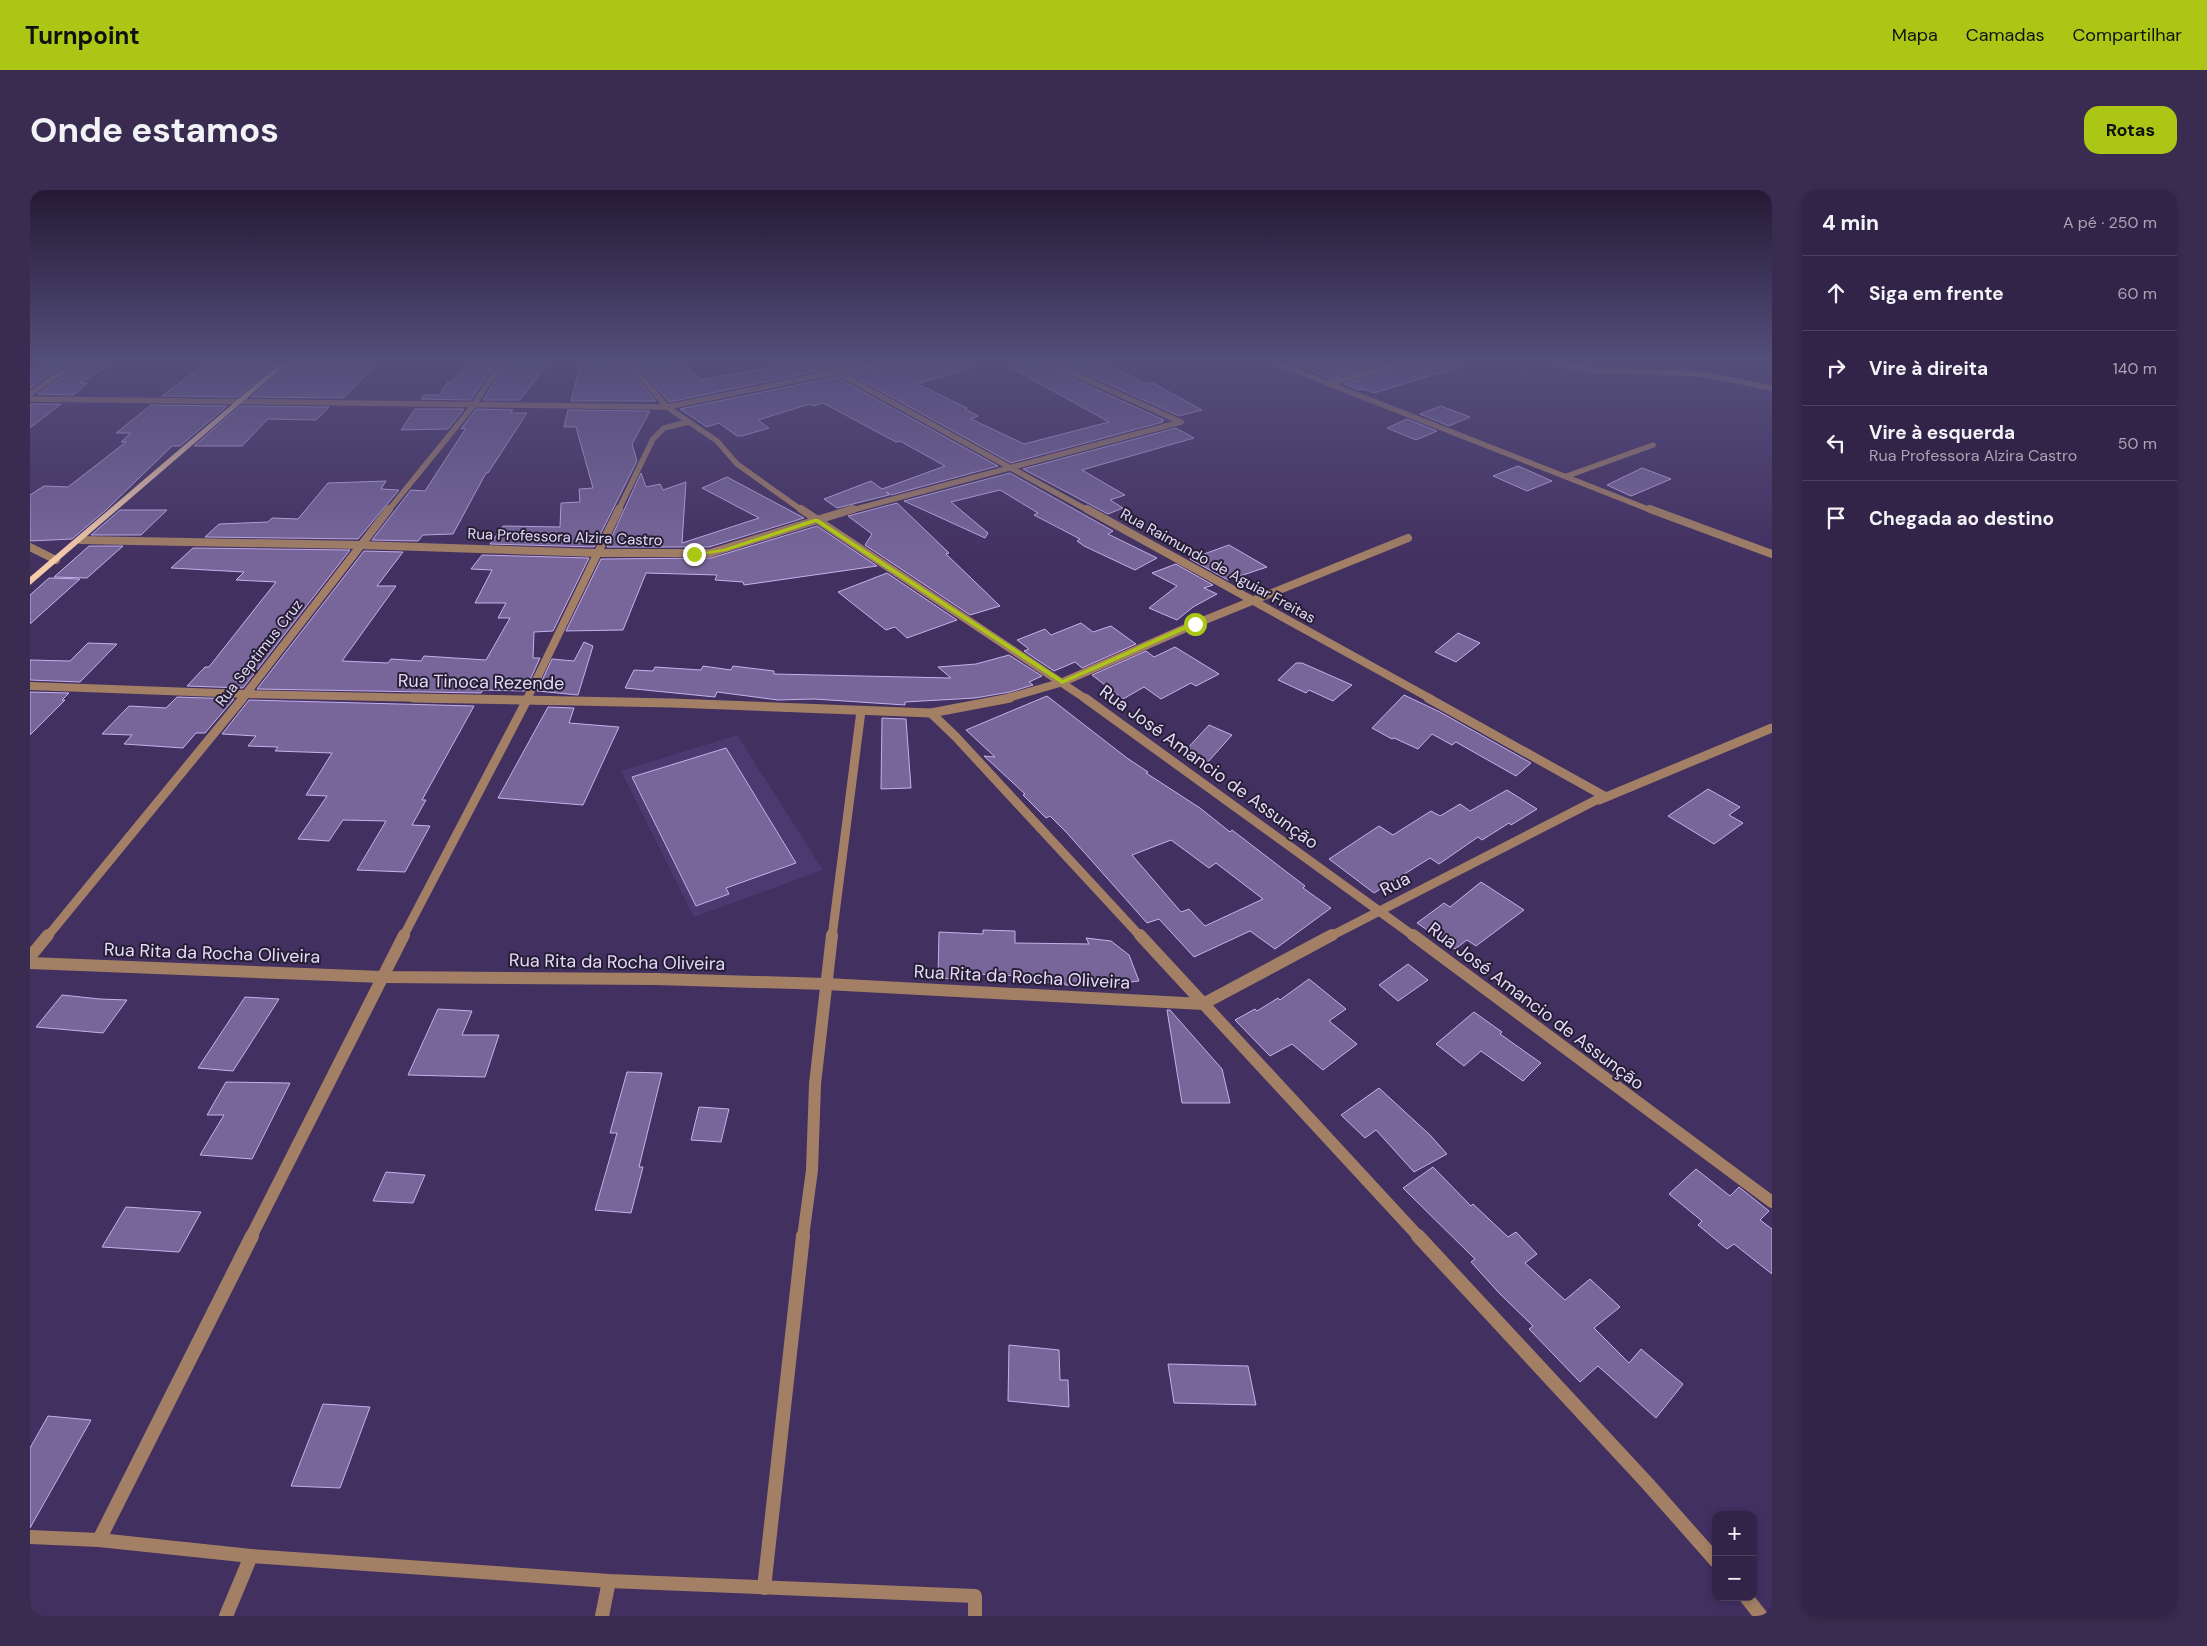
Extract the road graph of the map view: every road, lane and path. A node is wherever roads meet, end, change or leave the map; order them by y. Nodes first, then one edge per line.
1 (211, 428) edge
2 (455, 428) edge
3 (666, 428) edge
4 (696, 428) edge
5 (938, 428) edge
6 (1160, 428) edge
7 (1441, 428) edge
8 (1653, 445) dead end
9 (1011, 467) junction
10 (1567, 476) junction
11 (816, 520) junction
12 (1408, 538) dead end
13 (81, 540) junction
14 (360, 545) junction
15 (30, 547) edge
16 (598, 553) junction
17 (1772, 554) edge
18 (56, 560) junction
19 (30, 582) edge
20 (1252, 601) junction
21 (1062, 682) junction
22 (30, 686) edge
23 (246, 694) junction
24 (527, 699) junction
25 (861, 711) junction
26 (931, 713) junction
27 (1772, 728) edge
28 (1604, 796) joint
29 (1588, 804) junction
30 (1379, 910) junction
31 (30, 957) edge
32 (30, 963) edge
33 (382, 977) junction
34 (826, 984) junction
35 (1203, 1004) junction
36 (1772, 1202) edge
37 (30, 1537) edge
38 (99, 1540) junction
39 (251, 1556) junction
40 (1712, 1556) edge
41 (609, 1581) junction
42 (764, 1588) junction
43 (1749, 1601) edge
44 (226, 1616) edge
45 (602, 1616) edge
46 (975, 1616) edge
47 (1762, 1616) edge

1 - 13 main road
2 - 14 street, Rua Septimus Cruz
3 - 16 street
4 - 11 street, Rua José Amancio de Assunção
5 - 9 street, Rua Raimundo de Aguiar Freitas
6 - 9 street, Rua Professora Alzira Castro
7 - 10 street
8 - 10 street
9 - 11 street, Rua Professora Alzira Castro
9 - 20 street, Rua Raimundo de Aguiar Freitas
10 - 17 street
11 - 16 street, Rua Professora Alzira Castro
11 - 21 street, Rua José Amancio de Assunção
12 - 20 street, Rua Tinoca Rezende
13 - 14 street, Rua Professora Alzira Castro
13 - 18 main road
14 - 16 street, Rua Professora Alzira Castro
14 - 23 street, Rua Septimus Cruz
15 - 18 street
16 - 24 street
18 - 19 main road
20 - 21 street, Rua Tinoca Rezende
20 - 28 street, Rua Raimundo de Aguiar Freitas
21 - 26 street, Rua Tinoca Rezende
21 - 30 street, Rua José Amancio de Assunção
22 - 23 street, Rua Tinoca Rezende
23 - 24 street, Rua Tinoca Rezende
23 - 31 street, Rua Septimus Cruz
24 - 25 street, Rua Tinoca Rezende
24 - 33 street
25 - 26 street, Rua Tinoca Rezende
25 - 34 street
26 - 35 street
27 - 29 street
28 - 29 street, Rua
29 - 30 street, Rua
30 - 35 street, Rua
30 - 36 street, Rua José Amancio de Assunção
32 - 33 street, Rua Rita da Rocha Oliveira
33 - 34 street, Rua Rita da Rocha Oliveira
33 - 38 street
34 - 35 street, Rua Rita da Rocha Oliveira
34 - 42 street
35 - 40 street
37 - 38 street
38 - 39 street
39 - 41 street
39 - 44 street
41 - 42 street
41 - 45 street
42 - 46 street
43 - 47 street

